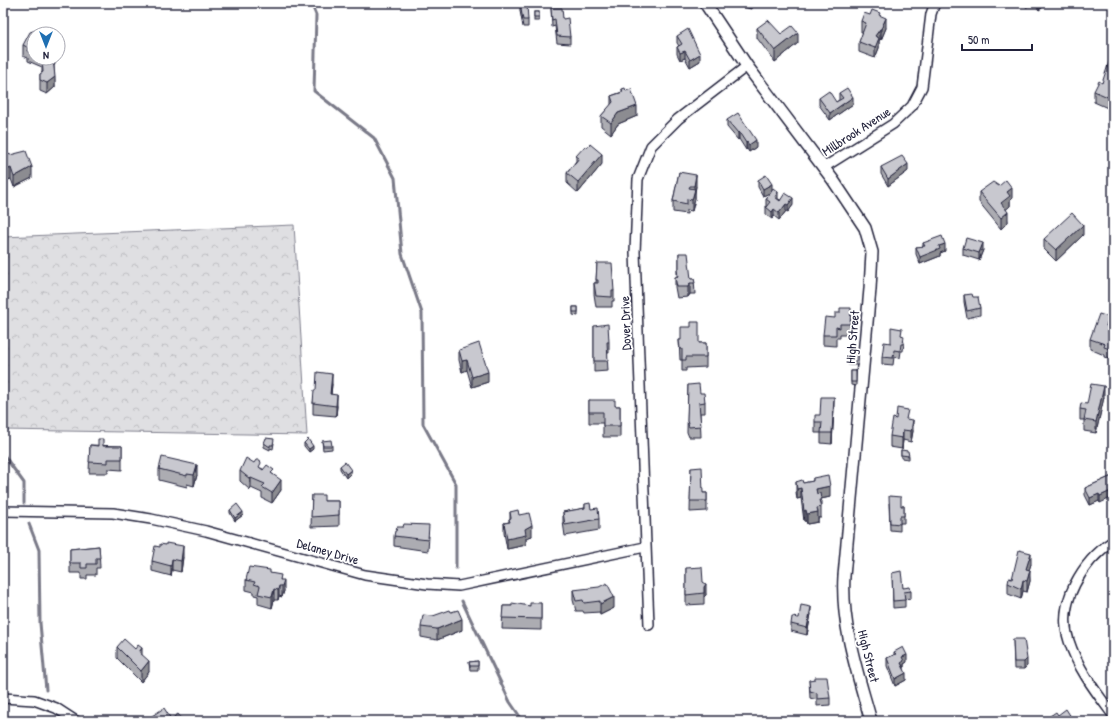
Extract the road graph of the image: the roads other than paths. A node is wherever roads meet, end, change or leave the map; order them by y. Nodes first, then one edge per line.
1 (705, 3) edge
2 (935, 3) edge
3 (746, 66) junction
4 (823, 168) junction
5 (3, 511) edge
6 (1113, 541) edge
7 (645, 547) junction
8 (649, 625) dead end
9 (3, 698) edge
10 (1113, 715) edge
11 (76, 721) edge
12 (871, 721) edge

1 - 3 street, High Street
2 - 4 street, Millbrook Avenue
3 - 4 street, High Street
3 - 7 street, Dover Drive
4 - 12 street, High Street
5 - 7 street, Delaney Drive
6 - 10 street
7 - 8 street, Dover Drive
9 - 11 street

